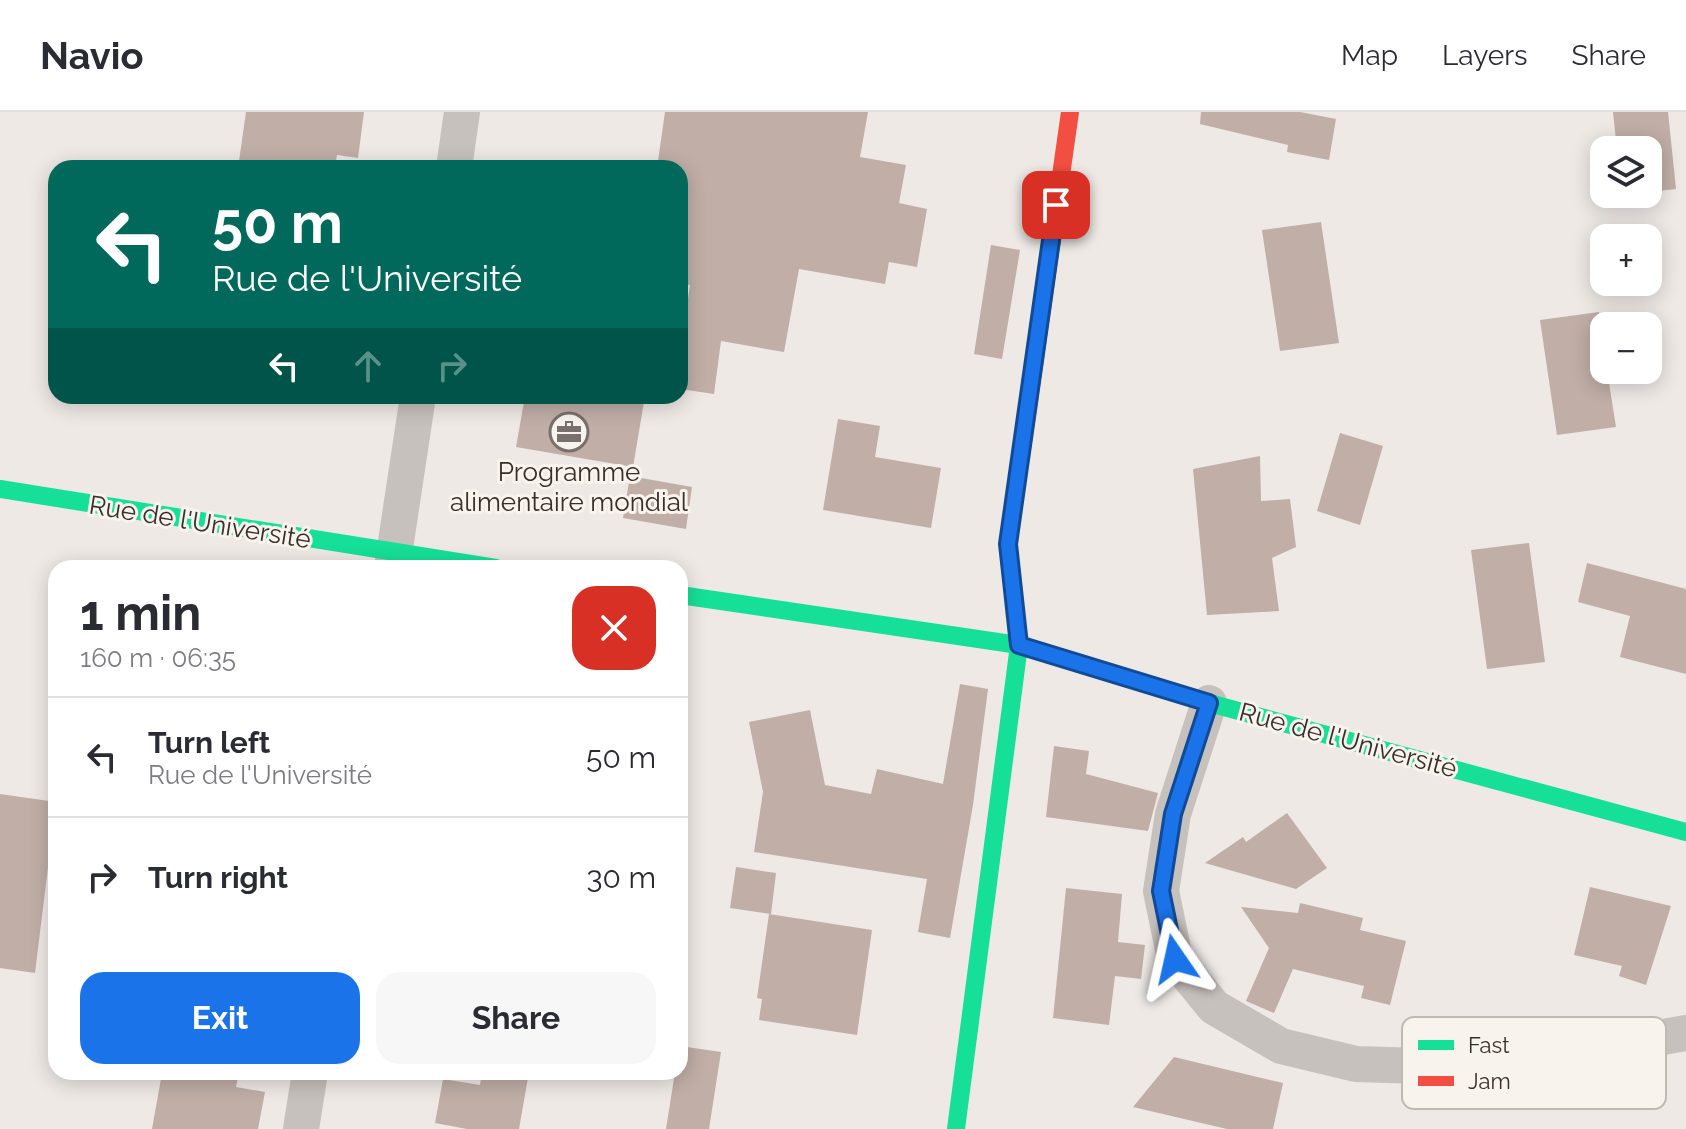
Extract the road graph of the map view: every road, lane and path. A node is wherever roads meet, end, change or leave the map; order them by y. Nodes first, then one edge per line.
1 (462, 112) edge
2 (1070, 112) edge
3 (455, 160) edge
4 (417, 404) edge
5 (0, 489) edge
6 (393, 560) edge
7 (688, 596) edge
8 (1019, 645) junction
9 (1209, 703) junction
10 (1686, 832) edge
11 (1686, 1033) edge
12 (1666, 1036) edge
13 (1402, 1065) edge
14 (309, 1080) edge
15 (301, 1129) edge
16 (956, 1129) edge

1 - 3 street
2 - 8 street
4 - 6 street
5 - 6 street, Rue de l'Université
7 - 8 street, Rue de l'Université
8 - 9 street, Rue de l'Université
8 - 16 street
9 - 10 street, Rue de l'Université
9 - 13 street
11 - 12 street
14 - 15 street

